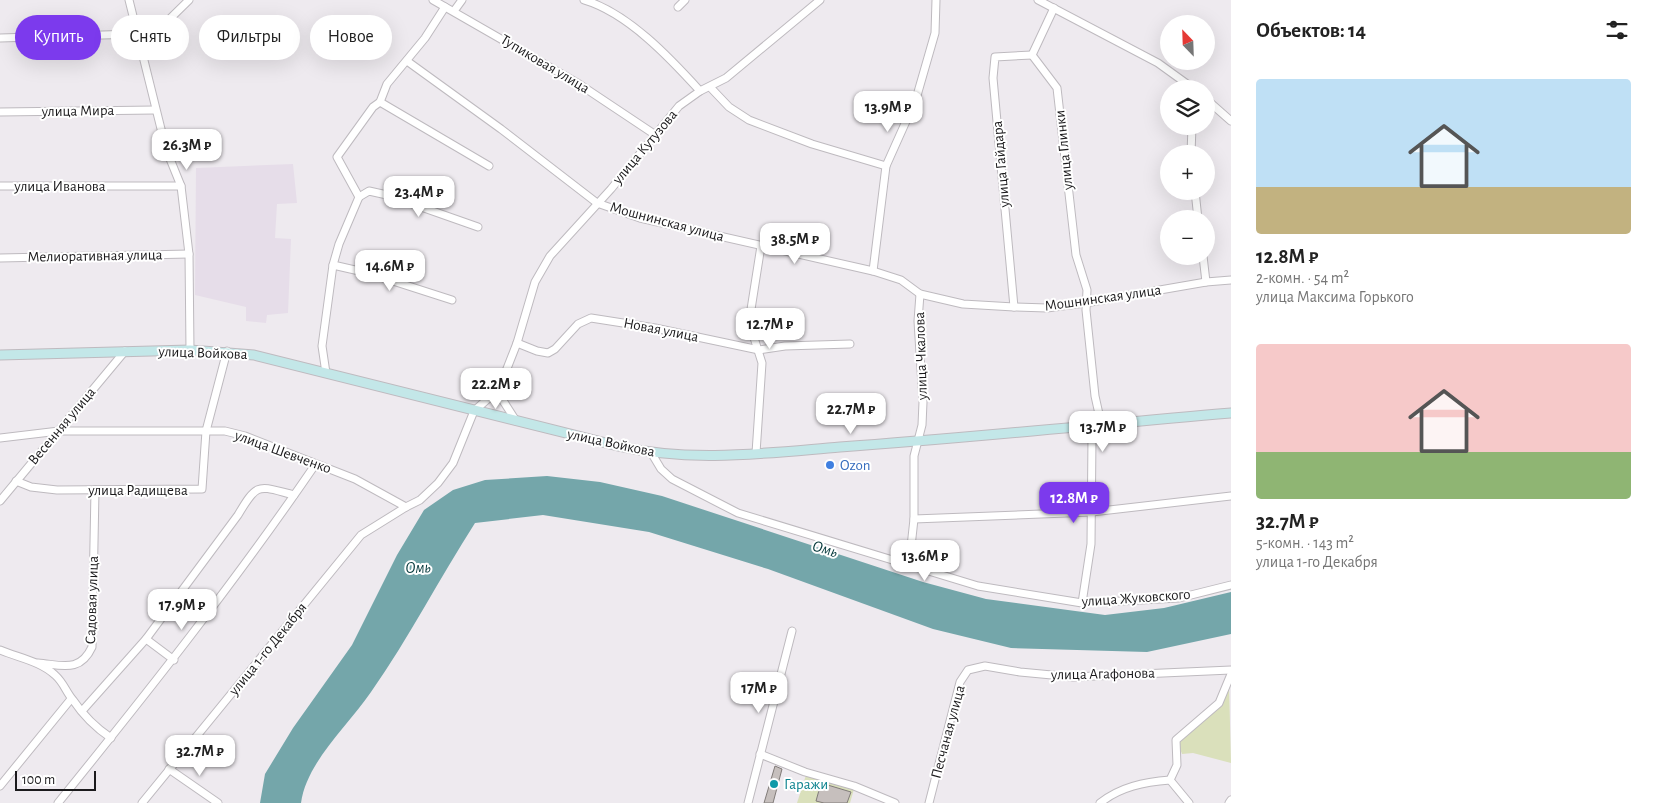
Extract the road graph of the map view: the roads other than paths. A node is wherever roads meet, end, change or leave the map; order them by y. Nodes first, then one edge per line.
1 (128, 0) edge
2 (190, 0) edge
3 (434, 0) edge
4 (462, 0) edge
5 (584, 0) edge
6 (685, 0) edge
7 (820, 0) edge
8 (936, 0) edge
9 (1038, 0) edge
10 (445, 6) junction
11 (678, 8) dead end
12 (1054, 8) junction
13 (454, 10) junction
14 (132, 15) edge
15 (175, 15) edge
16 (111, 35) edge
17 (0, 38) edge
18 (1032, 55) junction
19 (142, 60) edge
20 (407, 61) junction
21 (1182, 80) edge
22 (710, 87) junction
23 (700, 90) junction
24 (380, 102) junction
25 (1215, 107) edge
26 (155, 110) junction
27 (0, 112) edge
28 (1231, 121) edge
29 (654, 134) junction
30 (489, 166) dead end
31 (886, 166) junction
32 (0, 186) edge
33 (181, 186) junction
34 (359, 197) junction
35 (597, 203) junction
36 (478, 227) dead end
37 (761, 246) junction
38 (189, 254) junction
39 (0, 258) edge
40 (333, 265) junction
41 (1204, 265) edge
42 (873, 271) junction
43 (1231, 280) edge
44 (1206, 282) junction
45 (920, 294) junction
46 (452, 300) dead end
47 (1085, 303) junction
48 (1014, 307) junction
49 (517, 343) junction
50 (850, 344) dead end
51 (190, 350) junction
52 (759, 350) junction
53 (125, 351) junction
54 (228, 351) junction
55 (0, 355) edge
56 (326, 373) junction
57 (499, 389) junction
58 (474, 411) junction
59 (1231, 413) edge
60 (516, 421) junction
61 (1094, 425) junction
62 (59, 431) junction
63 (206, 431) junction
64 (0, 438) edge
65 (917, 441) junction
66 (756, 453) junction
67 (652, 454) junction
68 (315, 465) junction
69 (16, 481) junction
70 (96, 490) junction
71 (294, 495) junction
72 (1231, 496) edge
73 (0, 502) edge
74 (406, 507) junction
75 (1092, 512) junction
76 (914, 519) junction
77 (909, 565) junction
78 (1231, 585) edge
79 (1082, 604) junction
80 (792, 631) dead end
81 (146, 639) junction
82 (0, 651) edge
83 (174, 660) junction
84 (38, 663) junction
85 (976, 667) joint
86 (1231, 672) edge
87 (71, 699) junction
88 (82, 711) junction
89 (111, 738) junction
90 (760, 754) junction
91 (169, 769) junction
92 (1170, 780) junction
93 (0, 786) edge
94 (1231, 800) edge
95 (58, 803) edge
96 (142, 803) edge
97 (218, 803) edge
98 (748, 803) edge
99 (895, 803) edge
100 (929, 803) edge
101 (1100, 803) edge
102 (1189, 803) edge
103 (1229, 803) edge

1 - 14 street
2 - 15 street
3 - 10 street, Тупиковая улица
4 - 13 street
5 - 23 street
6 - 11 street
7 - 22 street, улица Кутузова
8 - 31 street
9 - 12 street
10 - 13 street, Тупиковая улица
10 - 20 street
12 - 18 street
12 - 21 street
13 - 29 street, Тупиковая улица
16 - 17 street
18 - 47 street, улица Глинки
18 - 48 street, улица Гайдара
19 - 26 street
20 - 24 street
20 - 35 street, Мошнинская улица
22 - 23 street, улица Кутузова
22 - 31 street
23 - 29 street, улица Кутузова
24 - 30 street
24 - 34 street
25 - 28 street
26 - 27 street, улица Мира
26 - 33 street
29 - 35 street, улица Кутузова
31 - 42 street
32 - 33 street, улица Иванова
33 - 38 street
34 - 36 street
34 - 40 street
35 - 37 street, Мошнинская улица
35 - 49 street, улица Кутузова
37 - 42 street, Мошнинская улица
37 - 52 street
38 - 39 street, Мелиоративная улица
38 - 51 street
40 - 46 street
40 - 56 street
41 - 44 street
42 - 45 street, Мошнинская улица
43 - 44 street, Мошнинская улица
44 - 47 street, Мошнинская улица
45 - 48 street, Мошнинская улица
45 - 65 street, улица Чкалова
47 - 48 street, Мошнинская улица
47 - 61 street, улица Глинки
49 - 52 street, Новая улица
49 - 57 street, улица Кутузова
50 - 52 street, Новая улица
51 - 53 main road, улица Войкова
51 - 54 main road, улица Войкова
52 - 66 street
53 - 55 main road, улица Войкова
53 - 62 street, Весенняя улица
54 - 56 main road, улица Войкова
54 - 63 street
56 - 58 main road, улица Войкова
57 - 58 street, улица Кутузова
57 - 60 street
58 - 60 main road, улица Войкова
58 - 74 street
59 - 61 main road, улица Войкова
60 - 67 main road, улица Войкова
61 - 65 main road, улица Войкова
61 - 75 street, улица Глинки
62 - 63 street, улица Шевченко
62 - 64 street, улица Шевченко
62 - 69 street, Весенняя улица
63 - 68 street, улица Шевченко
63 - 70 street, улица Радищева
65 - 66 main road, улица Войкова
65 - 76 street, улица Чкалова
66 - 67 main road, улица Войкова
67 - 77 street, улица Жуковского
68 - 71 street
68 - 74 street, улица Шевченко
69 - 70 street, улица Радищева
69 - 73 street, Весенняя улица
70 - 84 street, Садовая улица
71 - 81 street
71 - 83 street
72 - 75 street
74 - 91 street, улица 1-го Декабря
75 - 76 street
75 - 79 street, улица Глинки
76 - 77 street, улица Чкалова
77 - 79 street, улица Жуковского
78 - 79 street, улица Жуковского
80 - 90 street
81 - 83 street
81 - 88 street
82 - 84 street
83 - 89 street
84 - 87 street
85 - 86 street, улица Агафонова
85 - 100 street, Песчаная улица
86 - 92 street
87 - 88 street
87 - 93 street
88 - 89 street
89 - 95 street
90 - 98 street
90 - 99 street
91 - 96 street, улица 1-го Декабря
91 - 97 street
92 - 101 street
92 - 102 street
94 - 103 street

